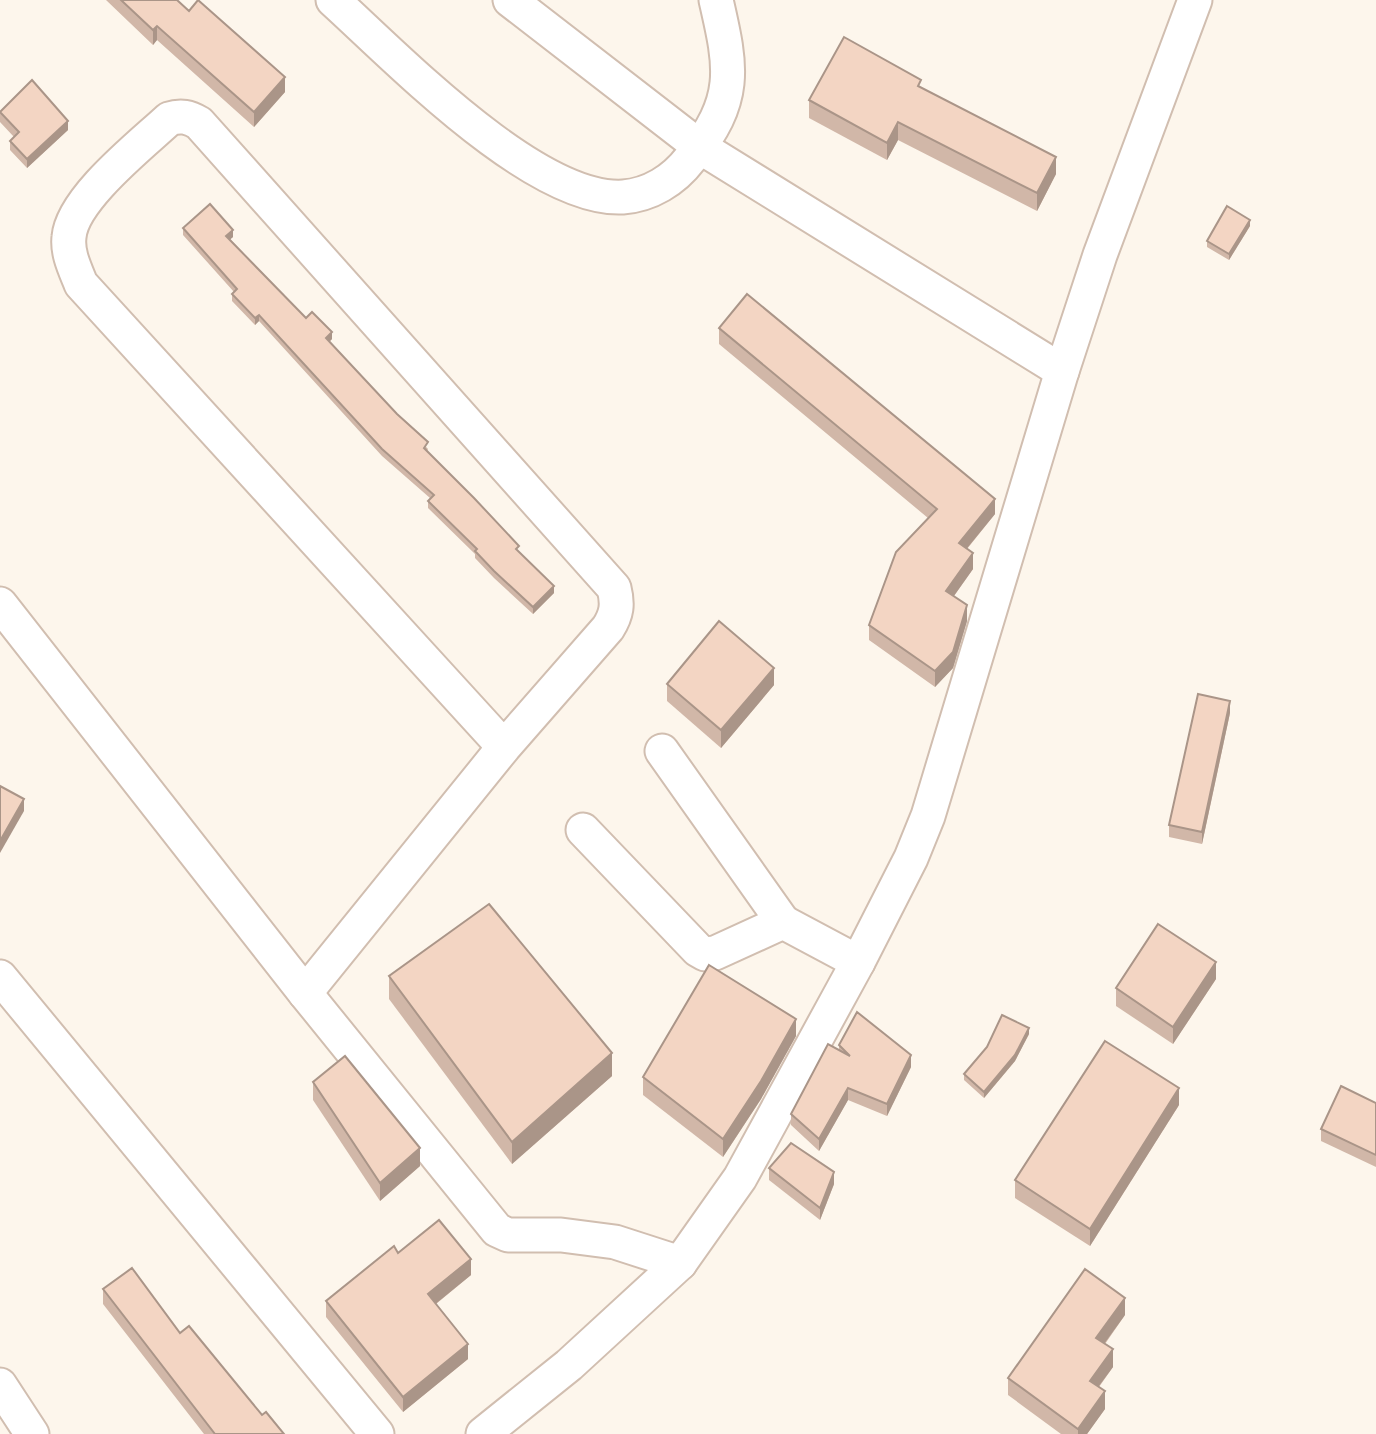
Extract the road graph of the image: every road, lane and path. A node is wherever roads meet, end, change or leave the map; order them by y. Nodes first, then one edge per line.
1 (333, 0) edge
2 (510, 0) edge
3 (716, 0) edge
4 (1195, 0) edge
5 (700, 147) junction
6 (1062, 371) junction
7 (0, 604) edge
8 (503, 747) junction
9 (662, 751) dead end
10 (583, 830) dead end
11 (783, 922) junction
12 (858, 962) junction
13 (0, 977) edge
14 (305, 993) junction
15 (680, 1263) junction
16 (0, 1385) edge
17 (32, 1434) edge
18 (377, 1434) edge
19 (483, 1434) edge

1 - 5 street
2 - 5 street
3 - 5 street
4 - 6 street
5 - 6 street
6 - 12 street
7 - 14 street
8 - 8 street
8 - 14 street
9 - 11 street
10 - 11 street
11 - 12 street
12 - 15 street
13 - 18 street
14 - 15 street
15 - 19 street
16 - 17 street

